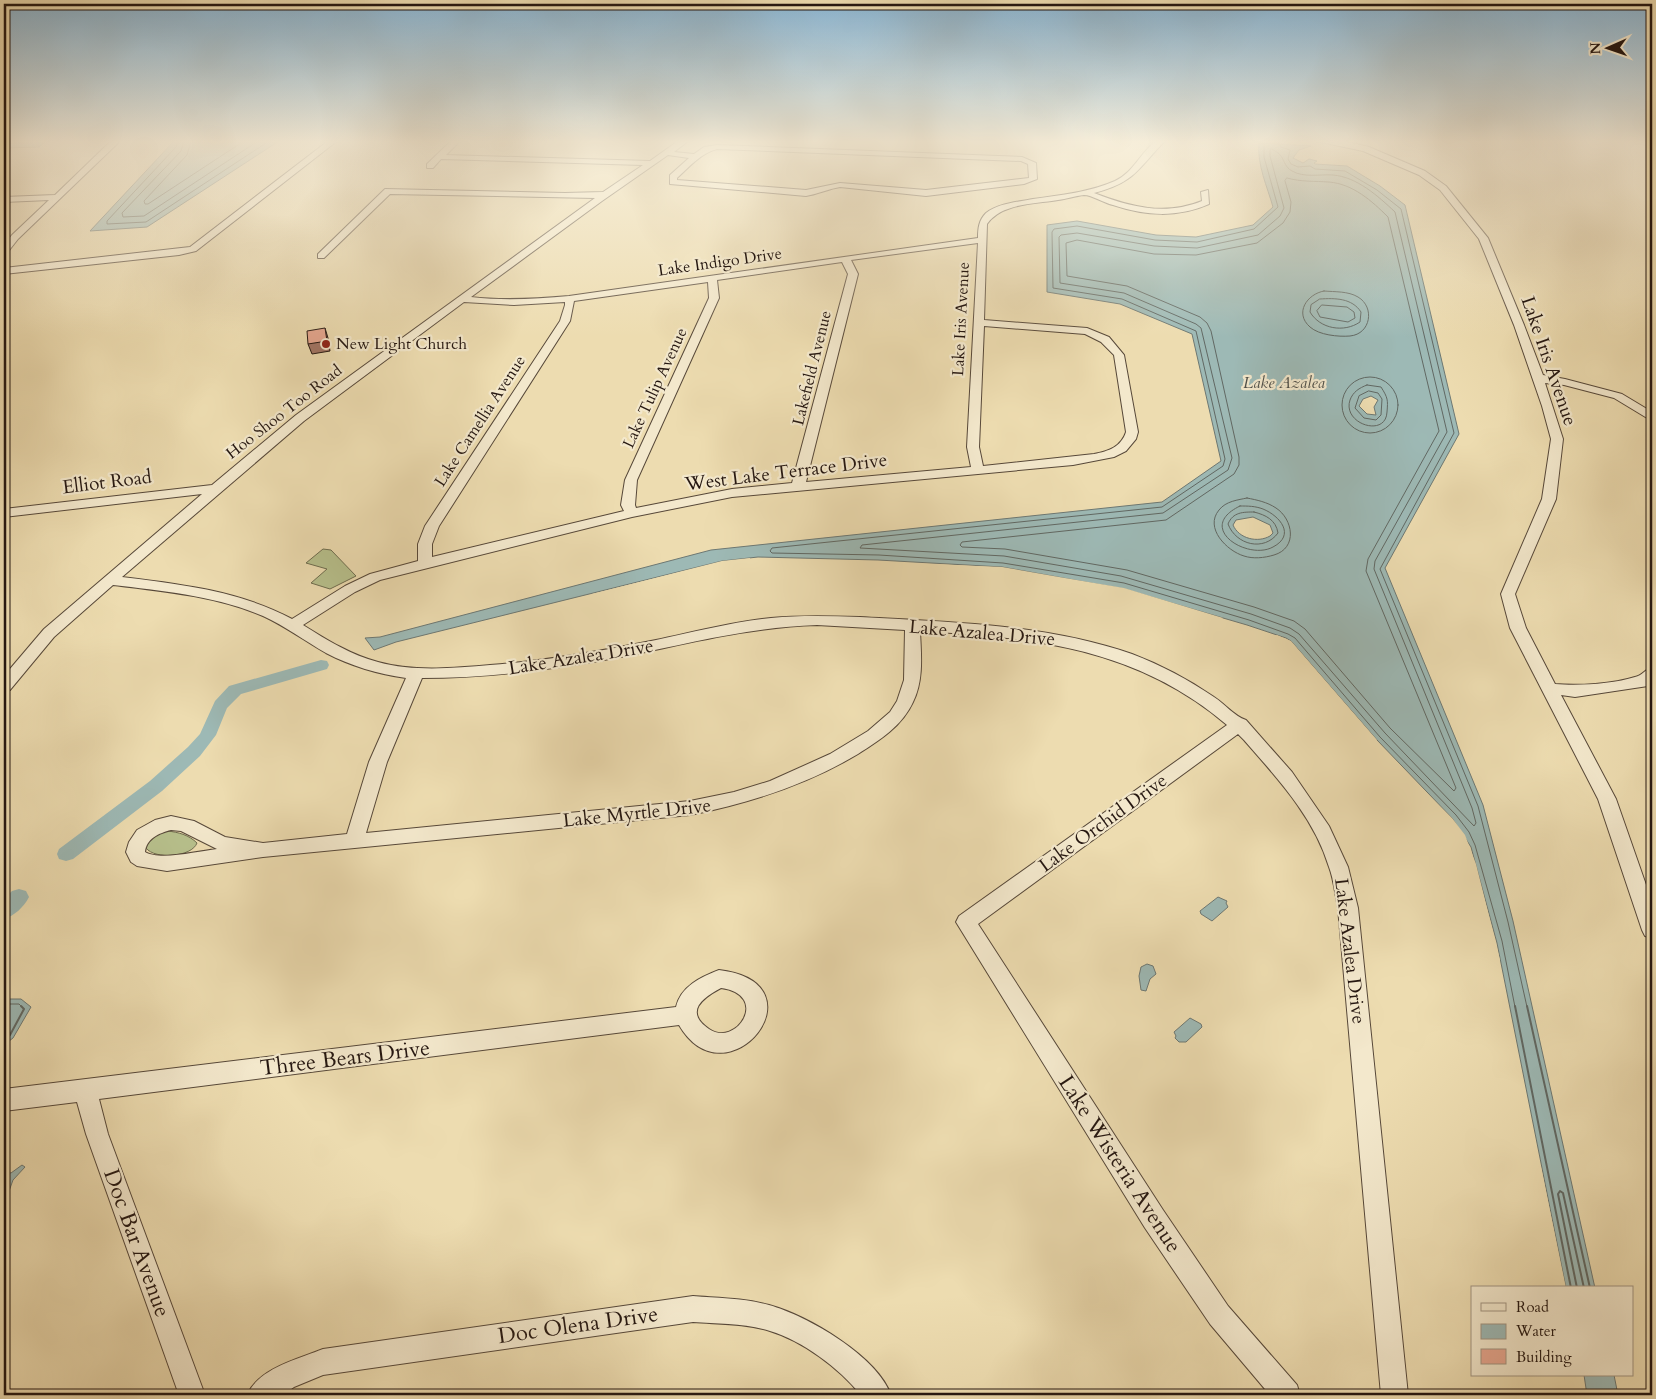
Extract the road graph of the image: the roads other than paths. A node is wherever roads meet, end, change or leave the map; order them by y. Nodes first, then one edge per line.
1 (47, 206) edge
2 (249, 206) edge
3 (372, 206) edge
4 (589, 206) edge
5 (1010, 206) edge
6 (1127, 206) edge
7 (1198, 206) edge
8 (1458, 206) edge
9 (983, 240) junction
10 (4, 251) edge
11 (321, 256) dead end
12 (845, 259) junction
13 (4, 271) edge
14 (711, 278) junction
15 (460, 299) junction
16 (569, 299) junction
17 (978, 323) junction
18 (1537, 378) junction
19 (1652, 417) edge
20 (978, 470) junction
21 (798, 487) junction
22 (216, 488) junction
23 (632, 513) junction
24 (4, 514) edge
25 (426, 563) junction
26 (108, 580) junction
27 (292, 625) junction
28 (912, 626) junction
29 (1652, 673) edge
30 (416, 674) junction
31 (4, 686) edge
32 (1550, 689) junction
33 (1240, 724) junction
34 (354, 842) junction
35 (263, 850) junction
36 (966, 922) joint
37 (1652, 930) edge
38 (686, 1015) dead end
39 (86, 1090) junction
40 (4, 1100) edge
41 (192, 1395) edge
42 (261, 1395) edge
43 (878, 1395) edge
44 (1287, 1395) edge
45 (1395, 1395) edge

1 - 10 street
2 - 13 street
3 - 11 street
4 - 15 street, Hoo Shoo Too Road
5 - 9 street, Lake Iris Avenue
6 - 7 street
8 - 18 street, Lake Iris Avenue
9 - 12 street, Lake Indigo Drive
9 - 17 street, Lake Iris Avenue
12 - 14 street, Lake Indigo Drive
12 - 21 street, Lakefield Avenue
14 - 16 street, Lake Indigo Drive
14 - 23 street, Lake Tulip Avenue
15 - 16 street, Lake Indigo Drive
15 - 22 street, Hoo Shoo Too Road
16 - 25 street, Lake Camellia Avenue
17 - 20 street, Lake Iris Avenue
17 - 20 street, West Lake Terrace Drive
18 - 19 street
18 - 32 street, Lake Iris Avenue
20 - 21 street, West Lake Terrace Drive
21 - 23 street, West Lake Terrace Drive
22 - 24 street, Elliot Road
22 - 26 street, Hoo Shoo Too Road
23 - 25 street, West Lake Terrace Drive
25 - 27 street, West Lake Terrace Drive
26 - 27 street, Lake Azalea Drive
26 - 31 street, Hoo Shoo Too Road
27 - 30 street, Lake Azalea Drive
28 - 30 street, Lake Azalea Drive
28 - 33 street, Lake Azalea Drive
28 - 34 street, Lake Myrtle Drive
29 - 32 street
30 - 34 street
32 - 37 street, Lake Iris Avenue
33 - 36 street, Lake Orchid Drive
33 - 45 street, Lake Azalea Drive
34 - 35 street, Lake Myrtle Drive
35 - 35 street, Lake Myrtle Drive
36 - 44 street, Lake Wisteria Avenue
38 - 39 street, Three Bears Drive
39 - 40 street, Three Bears Drive
39 - 41 street, Doc Bar Avenue
42 - 43 street, Doc Olena Drive

